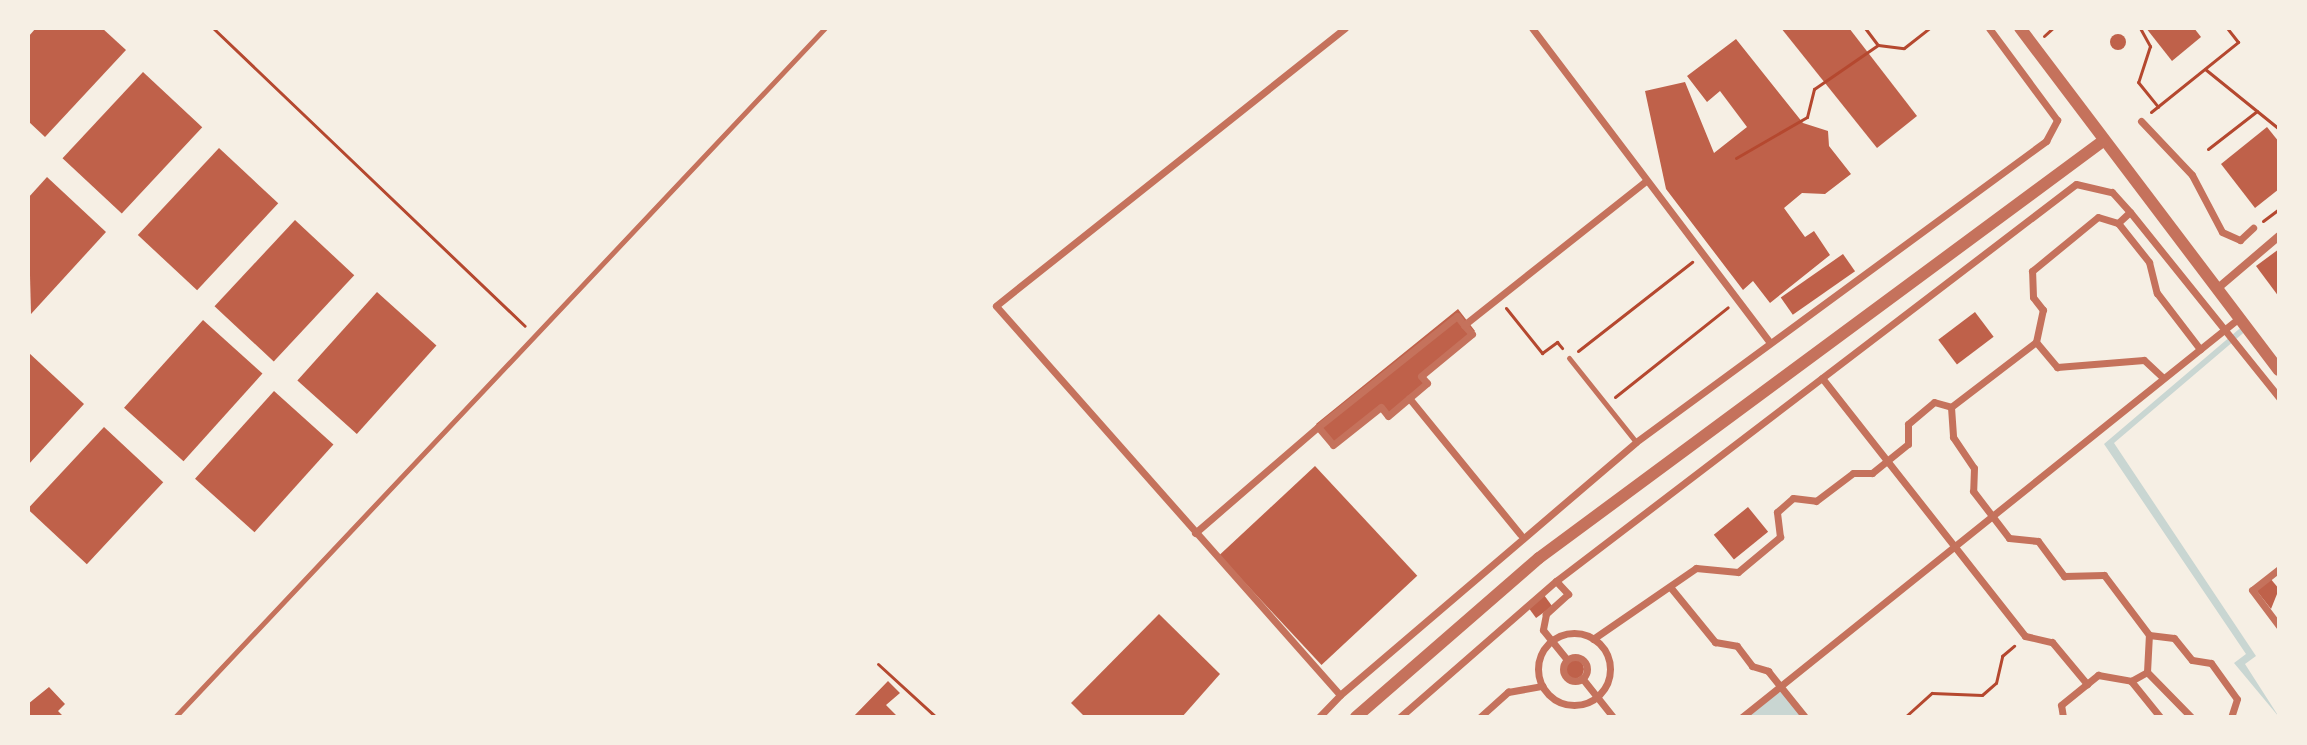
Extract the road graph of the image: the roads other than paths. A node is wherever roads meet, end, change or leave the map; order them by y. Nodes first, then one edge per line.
1 (825, 28) edge
2 (1345, 28) edge
3 (1532, 28) edge
4 (1989, 28) edge
5 (2020, 28) edge
6 (2141, 121) road end
7 (2103, 141) junction
8 (1646, 181) junction
9 (2130, 212) junction
10 (2118, 223) junction
11 (2253, 228) road end
12 (2279, 236) edge
13 (2218, 288) junction
14 (2240, 317) junction
15 (1464, 325) junction
16 (2223, 331) junction
17 (1769, 341) junction
18 (2036, 342) junction
19 (2200, 349) junction
20 (1569, 358) road end
21 (2279, 370) edge
22 (1822, 378) junction
23 (2163, 378) junction
24 (2279, 397) edge
25 (1409, 398) junction
26 (1951, 407) junction
27 (1318, 427) junction
28 (1636, 442) junction
29 (1887, 461) junction
30 (1992, 516) junction
31 (1195, 533) junction
32 (1520, 534) junction
33 (1954, 546) junction
34 (2279, 569) edge
35 (1556, 581) junction
36 (1671, 588) junction
37 (2279, 607) edge
38 (2270, 614) junction
39 (2279, 626) edge
40 (2149, 635) junction
41 (1593, 639) junction
42 (1551, 640) junction
43 (1567, 660) junction
44 (2147, 672) junction
45 (1582, 678) junction
46 (2131, 681) junction
47 (2087, 684) junction
48 (1542, 686) junction
49 (1780, 686) junction
50 (1340, 695) junction
51 (1597, 696) junction
52 (175, 717) edge
53 (1319, 717) edge
54 (1356, 717) edge
55 (1400, 717) edge
56 (1480, 717) edge
57 (1613, 717) edge
58 (1742, 717) edge
59 (1805, 717) edge
60 (2063, 717) edge
61 (2160, 717) edge
62 (2191, 717) edge
63 (2231, 717) edge

1 - 52 lane
2 - 31 street
3 - 8 street
4 - 17 street
5 - 7 street
6 - 11 street
7 - 13 street
7 - 54 street
8 - 15 street
8 - 17 street
9 - 10 street
9 - 16 street
9 - 22 street
10 - 18 street
10 - 19 street
12 - 13 street
13 - 14 street
14 - 16 street
14 - 21 street
15 - 25 street
15 - 27 street
16 - 19 street
16 - 24 street
17 - 28 street
18 - 23 street
18 - 26 street
19 - 23 street
20 - 28 lane
22 - 29 street
22 - 35 street
23 - 30 street
25 - 27 street
25 - 32 street
26 - 29 street
26 - 30 street
27 - 31 street
28 - 32 street
29 - 33 street
29 - 36 street
30 - 33 street
30 - 40 street
31 - 50 street
32 - 50 street
33 - 47 street
33 - 49 street
34 - 38 street
35 - 42 street
35 - 55 street
36 - 41 street
36 - 49 street
37 - 38 street
38 - 39 street
40 - 44 street
40 - 63 street
41 - 42 street
41 - 51 street
42 - 43 street
42 - 48 street
43 - 45 street
43 - 45 street
44 - 46 street
44 - 62 street
45 - 51 street
46 - 47 street
46 - 61 street
47 - 60 street
48 - 51 street
48 - 56 street
49 - 58 street
49 - 59 street
50 - 53 street
51 - 57 street

